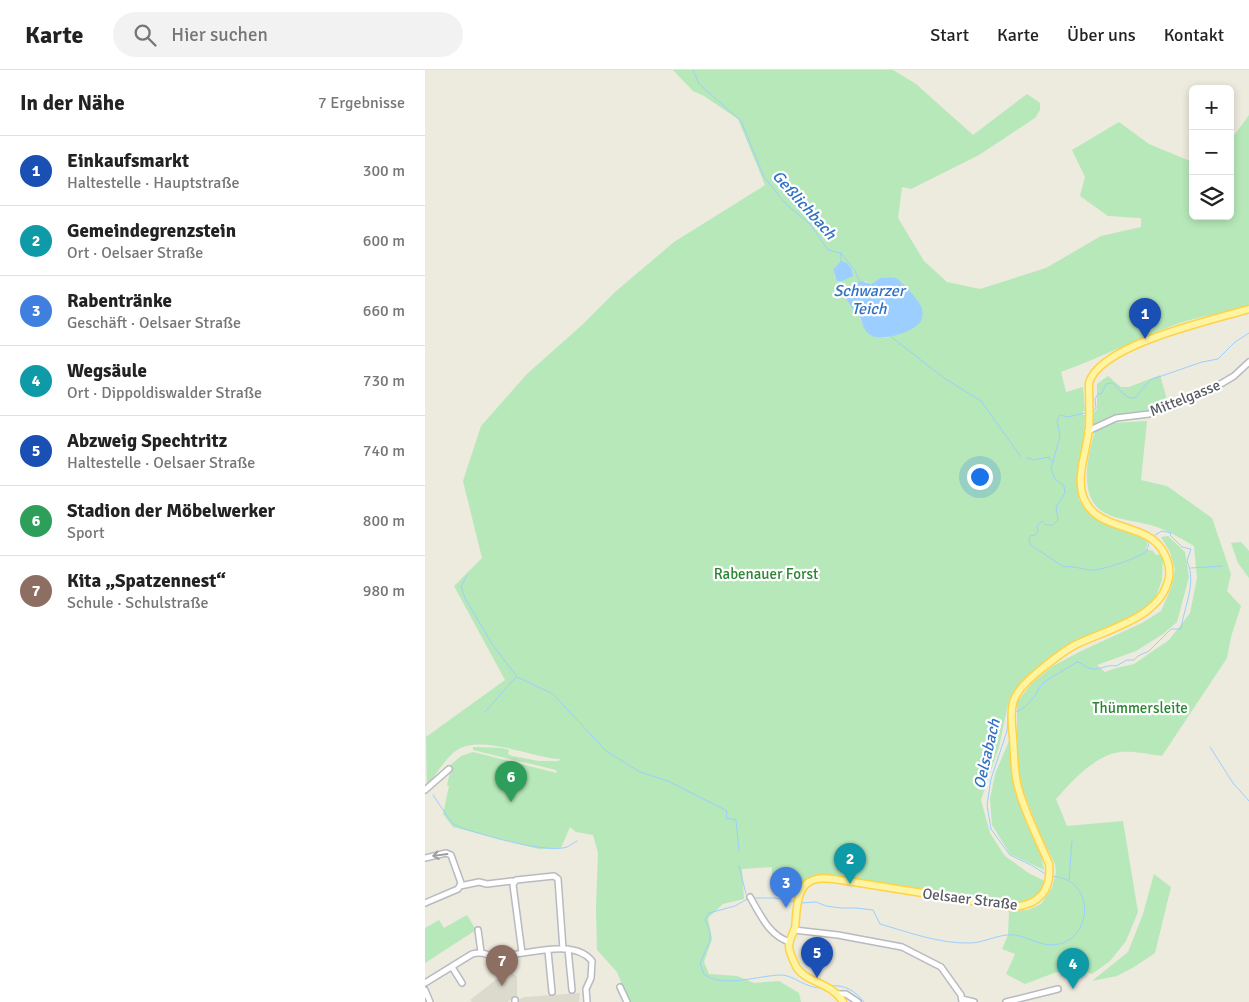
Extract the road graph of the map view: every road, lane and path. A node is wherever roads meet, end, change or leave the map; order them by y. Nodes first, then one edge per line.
1 (1249, 309) edge
2 (1249, 362) edge
3 (1088, 432) junction
4 (449, 769) dead end
5 (425, 790) edge
6 (425, 858) edge
7 (512, 882) dead end
8 (460, 886) junction
9 (751, 899) dead end
10 (425, 903) edge
11 (478, 930) dead end
12 (794, 930) junction
13 (790, 942) junction
14 (565, 949) junction
15 (548, 950) junction
16 (481, 952) junction
17 (522, 953) junction
18 (452, 967) junction
19 (425, 983) edge
20 (462, 983) dead end
21 (620, 987) dead end
22 (1058, 989) dead end
23 (425, 990) edge
24 (572, 990) dead end
25 (552, 992) dead end
26 (838, 994) junction
27 (962, 1000) edge
28 (430, 1002) edge
29 (587, 1002) edge
30 (627, 1002) edge
31 (843, 1002) edge
32 (858, 1002) edge
33 (955, 1002) edge
34 (973, 1002) edge
35 (1006, 1002) edge

1 - 3 main road
2 - 3 street, Mittelgasse
3 - 12 main road, Oelsaer Straße
4 - 5 street
8 -> 6 street
7 - 8 street
8 - 10 street
9 - 13 street
11 - 16 street
12 - 13 main road, Oelsaer Straße
12 - 27 street
13 - 26 main road
14 - 15 street
14 - 17 street
14 - 24 street
14 - 29 street
15 - 17 street
15 - 25 street
16 - 17 street
16 - 18 street
18 - 19 street
18 - 20 street
21 - 30 street
22 - 35 street
23 - 28 street
26 - 31 main road
26 - 32 street
27 - 33 street
27 - 34 street

